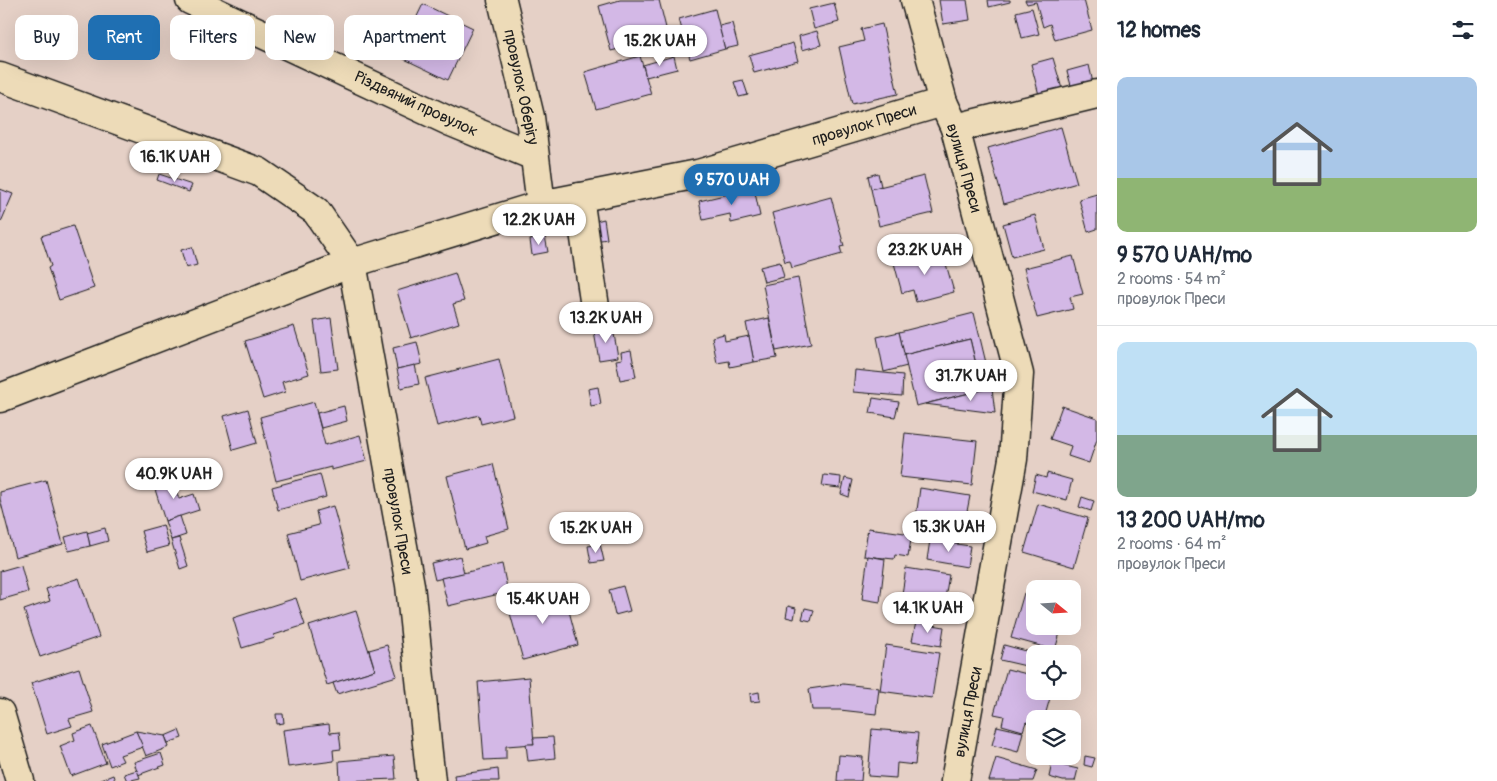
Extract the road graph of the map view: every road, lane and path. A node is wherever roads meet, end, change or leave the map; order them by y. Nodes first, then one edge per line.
1 (190, 0) edge
2 (502, 0) edge
3 (915, 0) edge
4 (0, 77) edge
5 (1097, 94) edge
6 (943, 102) junction
7 (955, 128) junction
8 (534, 156) junction
9 (579, 198) junction
10 (541, 205) junction
11 (352, 263) junction
12 (596, 314) dead end
13 (0, 398) edge
14 (0, 714) edge
15 (20, 781) edge
16 (431, 781) edge
17 (955, 781) edge

1 - 8 street, Різдвяний провулок
2 - 8 street, провулок Оберігу
3 - 6 street, вулиця Преси
4 - 11 street
5 - 7 street
6 - 7 street, вулиця Преси
6 - 9 street, провулок Преси
7 - 17 street, вулиця Преси
8 - 10 street, провулок Оберігу
9 - 10 street, провулок Преси
9 - 12 street
10 - 11 street, провулок Преси
11 - 13 street, провулок Преси
11 - 16 street, провулок Преси
14 - 15 street

